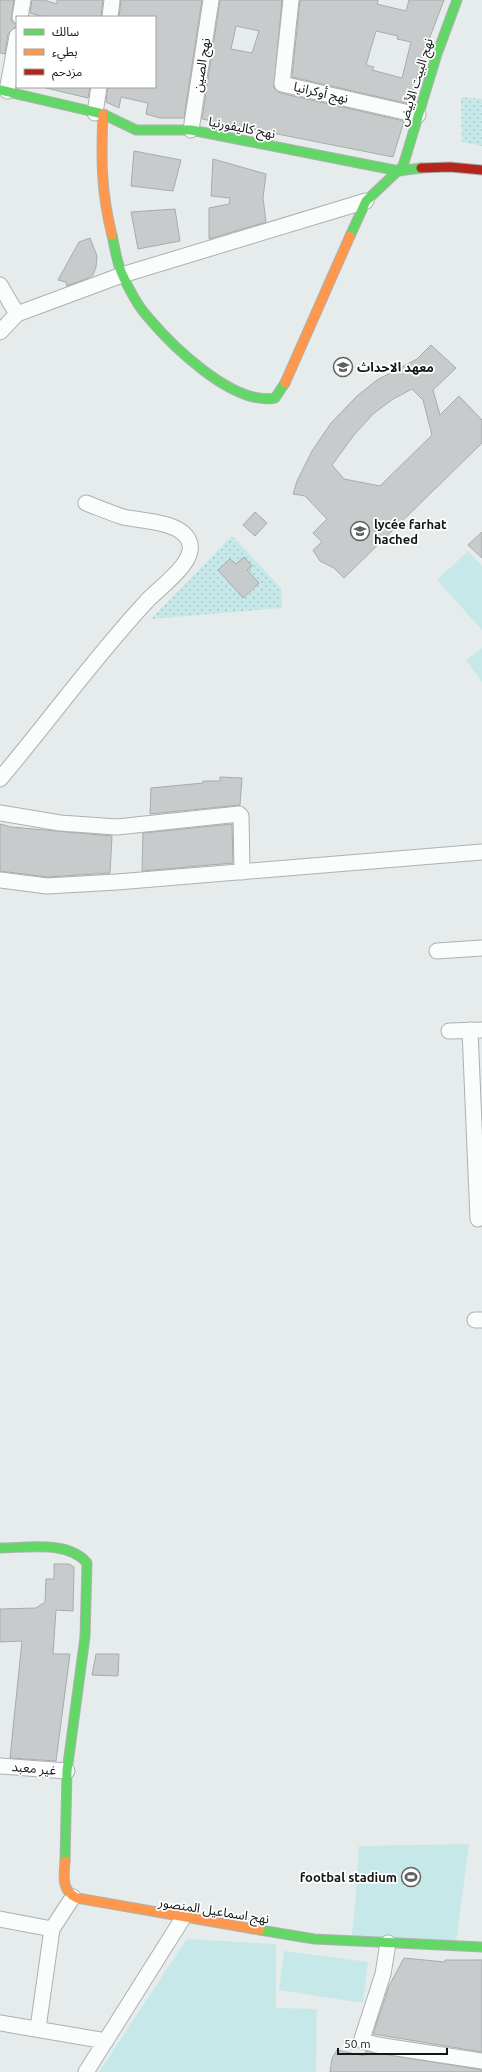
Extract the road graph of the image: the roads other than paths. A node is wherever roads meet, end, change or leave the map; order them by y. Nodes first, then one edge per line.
1 (23, 0) edge
2 (112, 0) edge
3 (211, 0) edge
4 (291, 0) edge
5 (457, 0) edge
6 (20, 16) edge
7 (110, 16) edge
8 (16, 40) edge
9 (99, 88) edge
10 (4, 90) edge
11 (99, 114) junction
12 (418, 115) junction
13 (191, 130) junction
14 (482, 170) edge
15 (399, 171) junction
16 (366, 201) junction
17 (122, 275) junction
18 (0, 285) edge
19 (17, 314) junction
20 (0, 332) edge
21 (86, 504) dead end
22 (0, 780) edge
23 (0, 813) edge
24 (482, 852) edge
25 (242, 872) junction
26 (0, 880) edge
27 (482, 948) edge
28 (437, 950) dead end
29 (476, 1030) edge
30 (449, 1031) dead end
31 (475, 1219) edge
32 (0, 1548) edge
33 (0, 1766) edge
34 (67, 1771) junction
35 (73, 1897) junction
36 (183, 1918) junction
37 (0, 1919) edge
38 (52, 1929) junction
39 (388, 1943) junction
40 (482, 1947) edge
41 (0, 2022) edge
42 (38, 2028) junction
43 (106, 2041) junction
44 (482, 2060) edge
45 (86, 2072) edge

1 - 6 street
2 - 7 street
3 - 13 street, نهج الصين
4 - 12 street, نهج أوكرانيا
5 - 12 street, نهج البيت الأبيض
8 - 10 street
9 - 11 street
10 - 11 street, نهح كاليفورنيا
11 - 13 street, نهح كاليفورنيا
11 - 17 street
12 - 15 street, نهج البيت الأبيض
13 - 15 street, نهح كاليفورنيا
14 - 15 street, نهح كاليفورنيا
15 - 16 street
16 - 17 street
16 - 17 street
17 - 19 street
18 - 19 street
19 - 20 street
21 - 22 street
23 - 25 street
24 - 25 street
25 - 26 street
27 - 28 street
29 - 30 street
29 - 31 street
32 - 34 street
33 - 34 street, غير معبد
34 - 35 street
35 - 36 street, نهج اسماعيل المنصور
35 - 38 street
36 - 39 street, نهج اسماعيل المنصور
36 - 43 street
37 - 38 street
38 - 42 street
39 - 40 street, نهج اسماعيل المنصور
39 - 44 street
41 - 42 street
42 - 43 street
43 - 45 street

